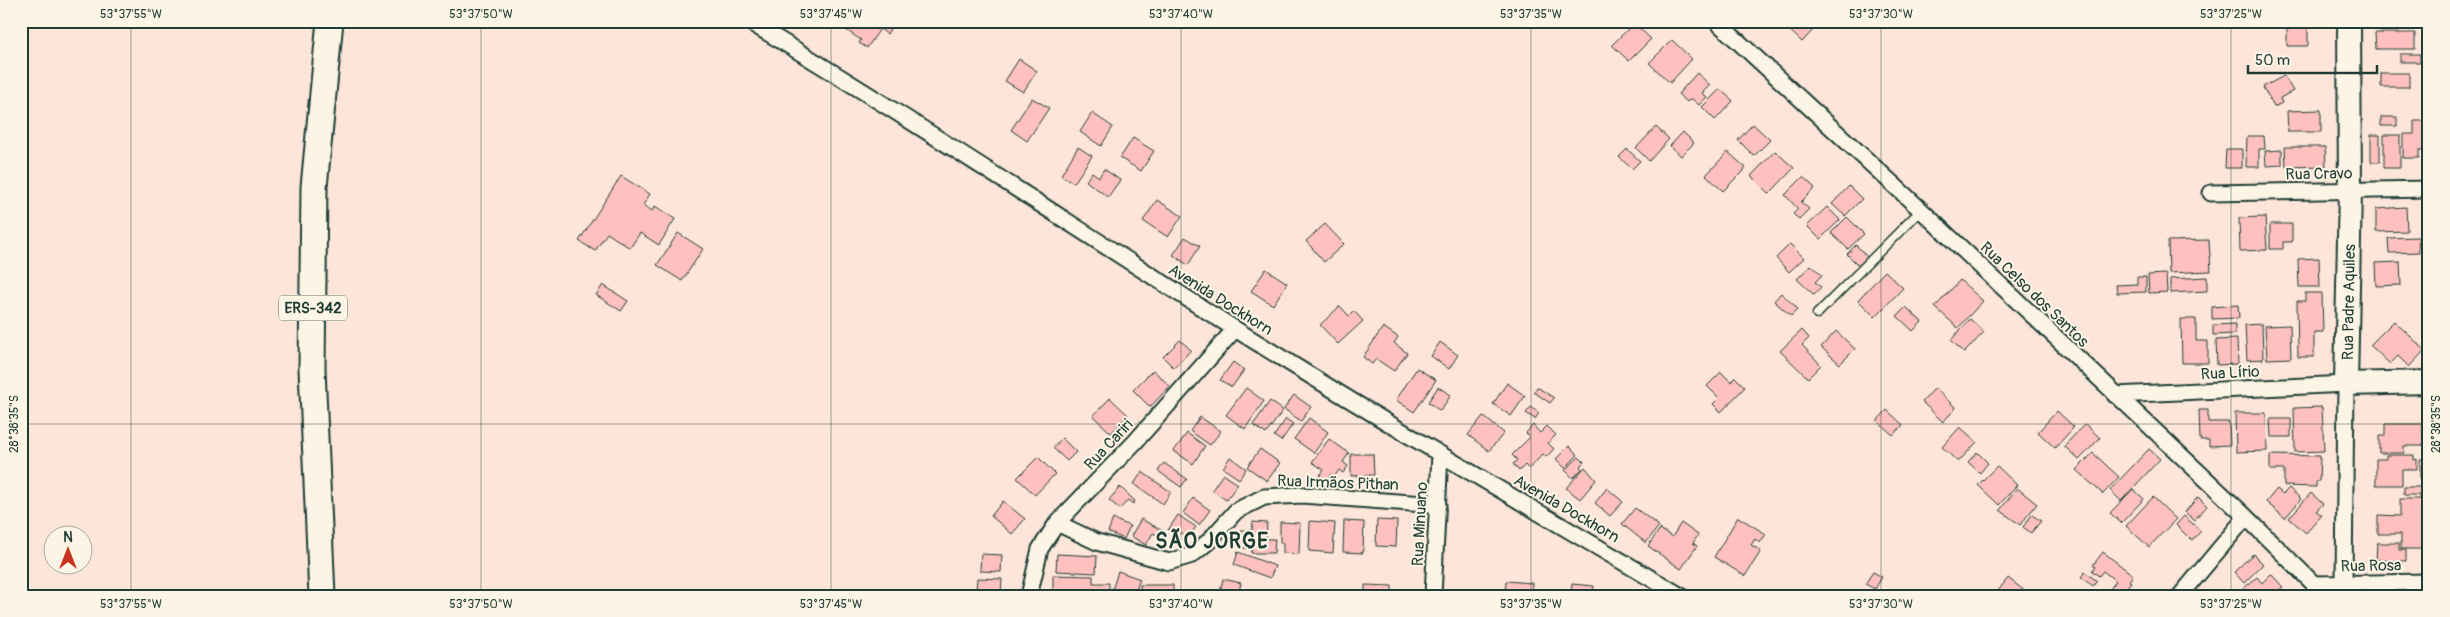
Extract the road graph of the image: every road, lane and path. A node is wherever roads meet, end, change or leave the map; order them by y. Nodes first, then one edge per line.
1 (330, 21) edge
2 (748, 21) edge
3 (1716, 21) edge
4 (2349, 21) edge
5 (2429, 189) edge
6 (2350, 190) junction
7 (2211, 192) dead end
8 (1921, 210) junction
9 (1818, 314) dead end
10 (1235, 328) junction
11 (2429, 382) edge
12 (2346, 384) junction
13 (2115, 394) junction
14 (1440, 454) junction
15 (1438, 505) junction
16 (2246, 516) junction
17 (1057, 522) junction
18 (2429, 582) edge
19 (2344, 583) junction
20 (2314, 584) junction
21 (322, 596) edge
22 (1029, 596) edge
23 (1433, 596) edge
24 (1681, 596) edge
25 (2180, 596) edge
26 (2326, 596) edge

1 - 21 main road, ERS-342
2 - 10 street, Avenida Dockhorn
3 - 8 street, Rua Celso dos Santos
4 - 6 street, Rua Padre Aquiles
5 - 6 street, Rua Cravo
6 - 7 street, Rua Cravo
6 - 12 street, Rua Padre Aquiles
8 - 9 lane
8 - 13 street, Rua Celso dos Santos
10 - 14 street, Avenida Dockhorn
10 - 17 street, Rua Cariri
11 - 12 street
12 - 13 street, Rua Lírio
12 - 19 street, Rua Padre Aquiles
13 - 16 street, Rua Celso dos Santos
14 - 15 street, Rua Minuano
14 - 24 street, Avenida Dockhorn
15 - 17 street, Rua Irmãos Pithan
15 - 23 street, Rua Minuano
16 - 20 street, Rua Celso dos Santos
16 - 25 street
17 - 22 street, Rua Cariri
18 - 19 street, Rua Rosa
19 - 20 street, Rua Rosa
20 - 26 street, Rua Celso dos Santos

